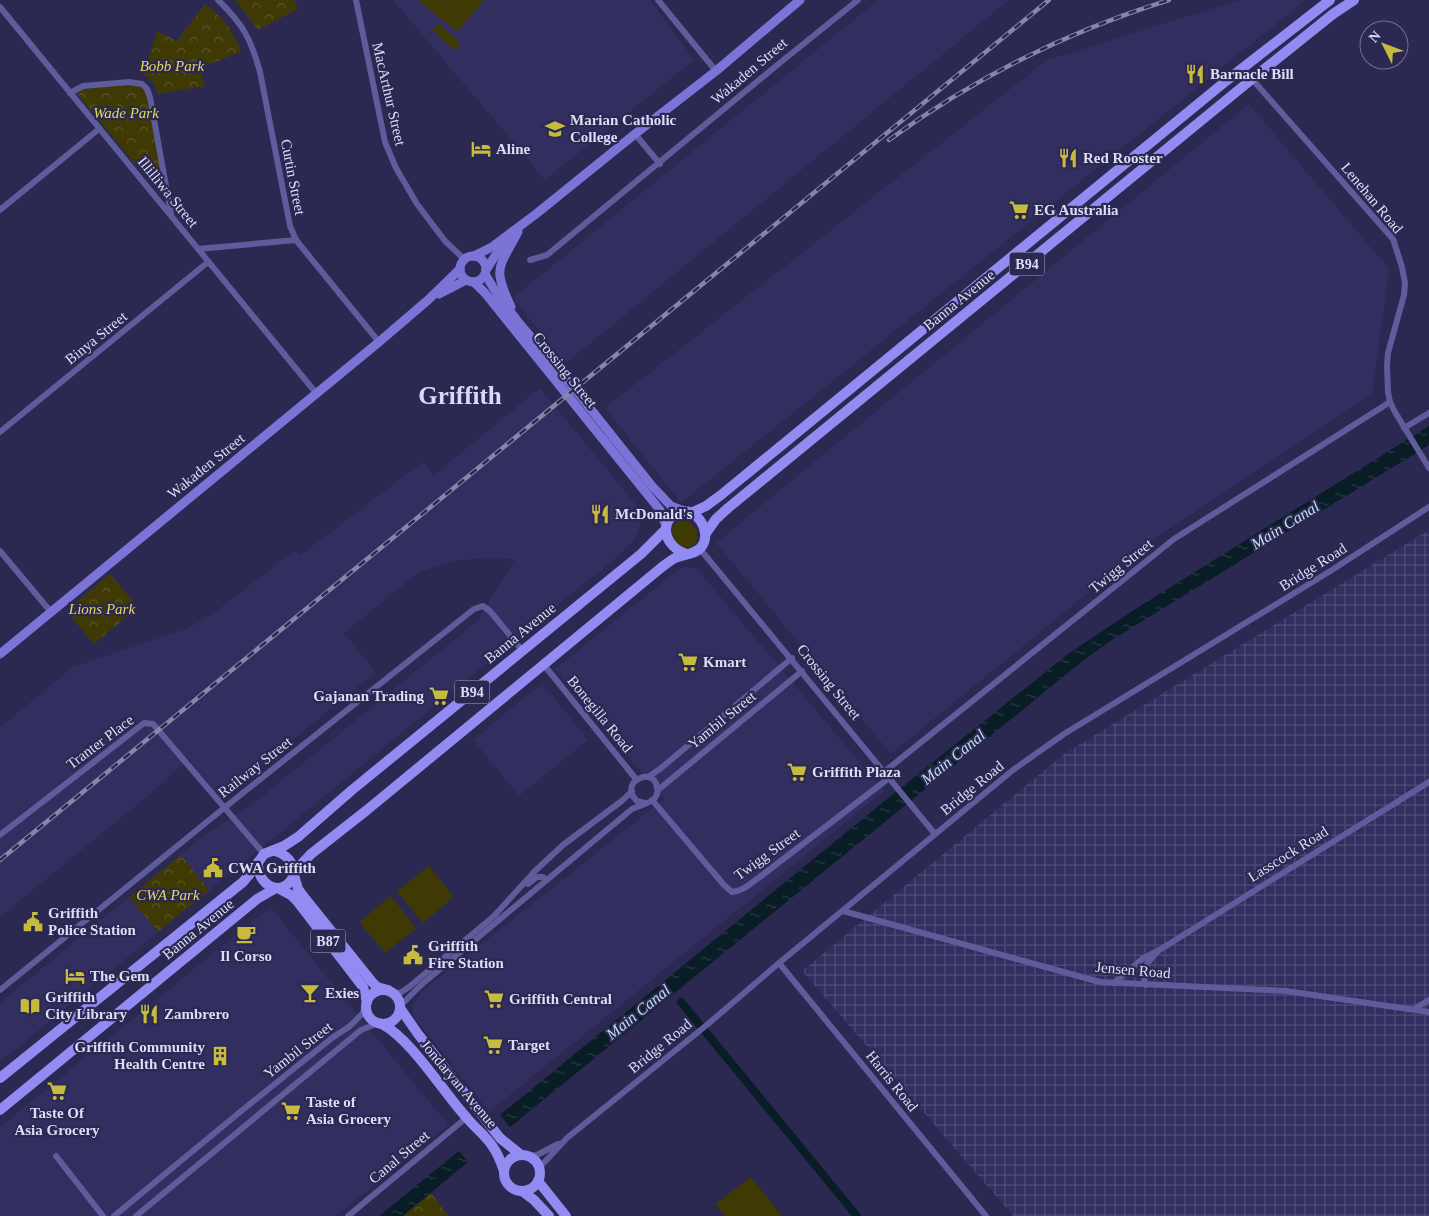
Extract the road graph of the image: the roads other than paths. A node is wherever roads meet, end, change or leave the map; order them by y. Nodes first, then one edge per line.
1 (218, 0) edge
2 (356, 0) edge
3 (658, 0) edge
4 (800, 0) edge
5 (858, 0) edge
6 (1330, 0) edge
7 (1354, 0) edge
8 (0, 7) edge
9 (1243, 68) junction
10 (716, 71) junction
11 (1252, 79) junction
12 (70, 93) junction
13 (99, 129) junction
14 (635, 134) junction
15 (660, 164) junction
16 (0, 210) edge
17 (536, 214) junction
18 (172, 216) junction
19 (518, 232) junction
20 (296, 240) junction
21 (198, 249) junction
22 (474, 256) junction
23 (464, 259) junction
24 (530, 260) dead end
25 (208, 262) junction
26 (460, 269) junction
27 (486, 272) junction
28 (470, 281) junction
29 (428, 300) junction
30 (519, 323) junction
31 (378, 342) junction
32 (316, 393) junction
33 (1390, 402) junction
34 (1429, 413) edge
35 (1404, 428) junction
36 (0, 432) edge
37 (1429, 468) edge
38 (1429, 507) edge
39 (688, 512) junction
40 (666, 527) junction
41 (706, 533) junction
42 (700, 549) junction
43 (0, 550) edge
44 (687, 554) junction
45 (50, 612) junction
46 (522, 650) junction
47 (0, 654) edge
48 (792, 658) junction
49 (544, 665) junction
50 (802, 671) junction
51 (884, 772) junction
52 (648, 777) junction
53 (889, 778) junction
54 (636, 780) junction
55 (1429, 782) edge
56 (658, 790) junction
57 (632, 791) junction
58 (652, 800) junction
59 (645, 803) junction
60 (224, 808) junction
61 (935, 834) junction
62 (0, 835) edge
63 (274, 851) junction
64 (261, 858) junction
65 (294, 874) junction
66 (546, 880) junction
67 (277, 888) junction
68 (504, 904) junction
69 (843, 911) junction
70 (1161, 949) junction
71 (779, 963) junction
72 (1114, 982) junction
73 (1146, 985) junction
74 (0, 990) edge
75 (390, 991) junction
76 (1429, 1000) edge
77 (366, 1003) junction
78 (400, 1007) junction
79 (1414, 1009) junction
80 (1429, 1012) edge
81 (380, 1023) junction
82 (0, 1078) edge
83 (0, 1110) edge
84 (240, 1112) junction
85 (466, 1118) junction
86 (249, 1123) junction
87 (567, 1138) junction
88 (524, 1155) junction
89 (56, 1156) dead end
90 (540, 1168) junction
91 (504, 1171) junction
92 (538, 1181) junction
93 (522, 1191) junction
94 (104, 1216) edge
95 (114, 1216) edge
96 (136, 1216) edge
97 (348, 1216) edge
98 (549, 1216) edge
99 (566, 1216) edge
100 (986, 1216) edge

1 - 20 street, Curtin Street
2 - 23 street, MacArthur Street
3 - 10 street
4 - 10 main road, Wakaden Street
5 - 15 street, Wakaden Street
6 - 9 main road, Banna Avenue / B94
7 - 11 main road, Banna Avenue / B94
8 - 12 street, Illilliwa Street
9 - 11 main road
9 - 39 main road, Banna Avenue / B94
10 - 14 main road, Wakaden Street
11 - 33 street, Lenehan Road
11 - 41 main road, Banna Avenue / B94
12 - 13 street, Illilliwa Street
12 - 18 street
13 - 16 street
13 - 18 street, Illilliwa Street
14 - 15 street
14 - 17 main road, Wakaden Street
15 - 24 street, Wakaden Street
17 - 19 main road, Wakaden Street
17 - 22 main road, Wakaden Street
18 - 21 street, Illilliwa Street
19 - 27 main road, Wakaden Street
19 - 30 main road, Crossing Street
20 - 21 street
20 - 31 street, Curtin Street
21 - 25 street, Illilliwa Street
22 - 23 main road
22 - 27 main road
23 - 26 main road
25 - 32 street, Illilliwa Street
25 - 36 street, Binya Street
26 - 28 main road
26 - 29 main road, Wakaden Street
27 - 28 main road
27 - 30 main road, Crossing Street
28 - 29 main road, Wakaden Street
28 - 40 main road, Crossing Street
29 - 31 main road, Wakaden Street
30 - 39 main road, Crossing Street
31 - 32 main road, Wakaden Street
32 - 45 main road, Wakaden Street
33 - 35 street, Lenehan Road
33 - 51 street, Twigg Street
34 - 35 street
35 - 37 street, Lenehan Road
38 - 61 street, Bridge Road
39 - 40 main road, B94
39 - 41 main road
40 - 44 main road
40 - 46 main road, Banna Avenue / B94
41 - 42 main road, B94
42 - 44 main road, B94
42 - 48 street, Crossing Street
43 - 45 street
44 - 49 main road, B94
45 - 47 main road, Wakaden Street
46 - 60 street, Railway Street
46 - 63 main road, Banna Avenue / B94
48 - 50 street, Crossing Street
48 - 52 street, Yambil Street
49 - 54 street, Bonegilla Road
49 - 65 main road, B94
50 - 51 street, Crossing Street
50 - 56 street, Yambil Street
51 - 53 street, Crossing Street
52 - 54 street
52 - 56 street
53 - 58 street, Twigg Street
53 - 61 street, Crossing Street
54 - 57 street
55 - 70 street, Lasscock Road
56 - 58 street
57 - 59 street
57 - 68 street
58 - 59 street
59 - 66 street
60 - 62 street, Tranter Place
60 - 64 street, Tranter Place
60 - 74 street, Railway Street
61 - 69 street, Bridge Road
63 - 64 main road
63 - 65 main road, B87
64 - 67 main road, B87
64 - 82 main road, Banna Avenue
65 - 67 main road
65 - 75 main road, B87
66 - 68 street
66 - 78 street
67 - 77 main road, B87
67 - 83 main road, Banna Avenue
68 - 75 street
69 - 71 street, Bridge Road
69 - 72 street, Jensen Road
70 - 72 street, Lasscock Road
70 - 73 street, Lasscock Road
71 - 87 street, Bridge Road
71 - 100 street, Harris Road
72 - 73 street, Jensen Road
73 - 79 street, Jensen Road
75 - 77 main road
75 - 78 main road, B87
76 - 79 street
77 - 81 main road, B87
77 - 84 street, Yambil Street
78 - 81 main road
78 - 88 main road, Jondaryan Avenue / B87
79 - 80 street, Jensen Road
81 - 85 main road, Jondaryan Avenue / B87
81 - 86 street, Yambil Street
84 - 86 street
84 - 95 street, Yambil Street
85 - 91 main road, Jondaryan Avenue / B87
85 - 97 street, Canal Street
86 - 96 street, Yambil Street
87 - 88 street, Bridge Road
87 - 90 street, Bridge Road
88 - 90 main road, B87
88 - 91 main road
89 - 94 street
90 - 92 main road
91 - 93 main road, B87
92 - 93 main road
92 - 99 main road
93 - 98 main road, B87

